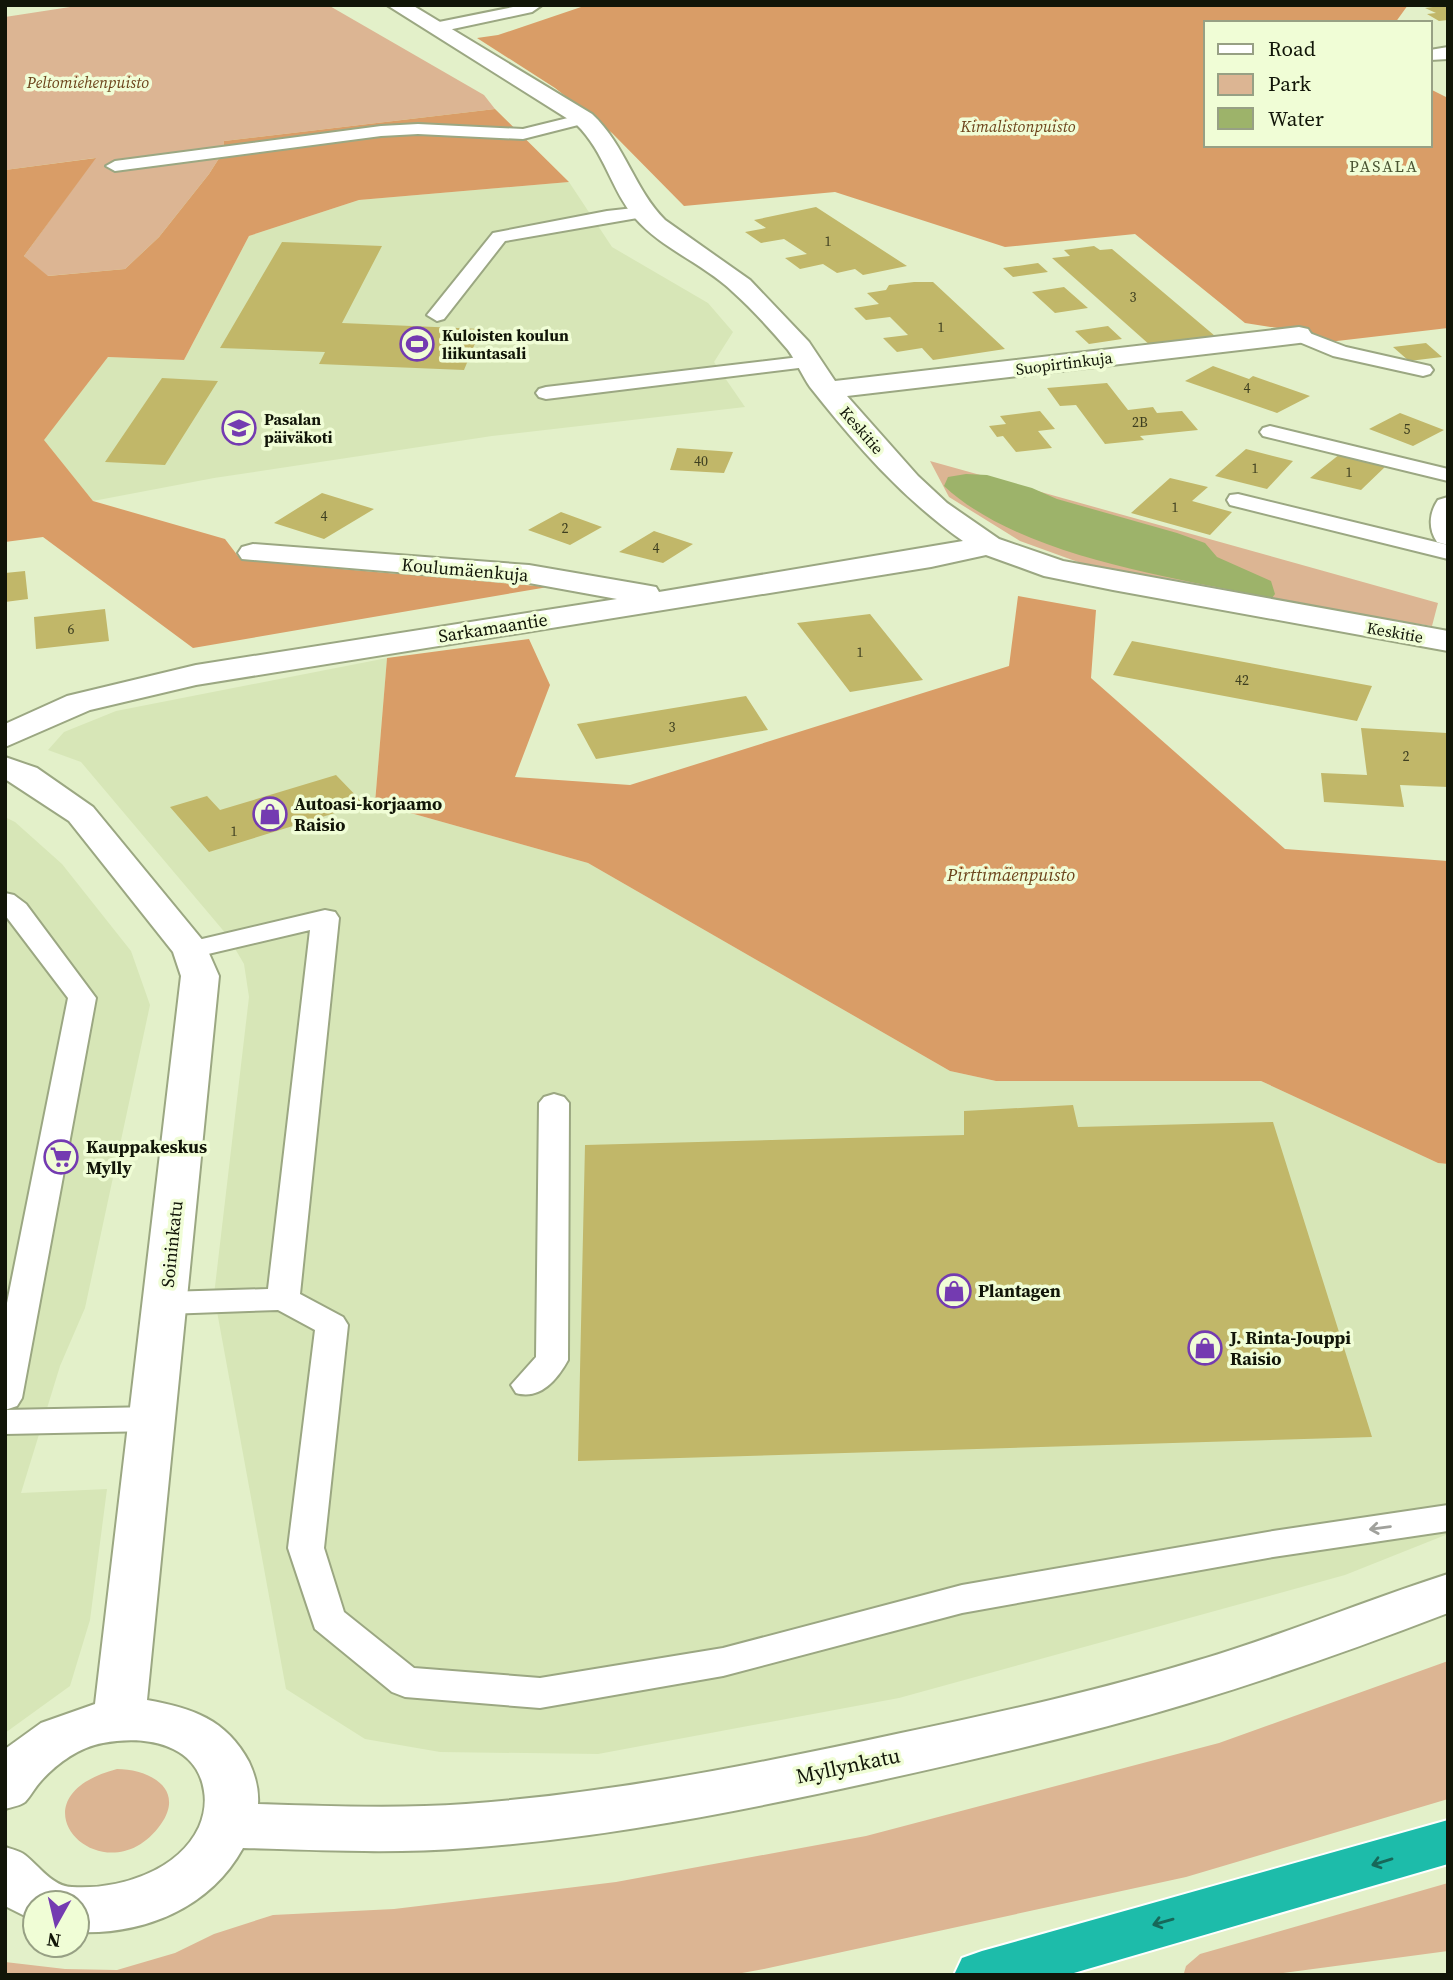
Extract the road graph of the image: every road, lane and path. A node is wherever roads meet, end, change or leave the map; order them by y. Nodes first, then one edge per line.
1 (397, 5) edge
2 (452, 5) edge
3 (535, 5) edge
4 (476, 21) junction
5 (434, 28) junction
6 (584, 120) junction
7 (115, 166) dead end
8 (643, 212) junction
9 (437, 315) dead end
10 (1299, 335) joint
11 (808, 362) junction
12 (1423, 370) dead end
13 (828, 390) junction
14 (546, 393) dead end
15 (1270, 432) dead end
16 (1448, 475) edge
17 (1238, 500) dead end
18 (1448, 506) edge
19 (1448, 536) edge
20 (988, 545) junction
21 (1448, 552) edge
22 (253, 553) dead end
23 (675, 599) junction
24 (1448, 641) edge
25 (5, 737) edge
26 (5, 766) edge
27 (5, 901) edge
28 (191, 950) junction
29 (554, 1103) dead end
30 (283, 1299) junction
31 (166, 1303) junction
32 (528, 1385) dead end
33 (5, 1398) edge
34 (153, 1419) junction
35 (5, 1422) edge
36 (1448, 1518) edge
37 (1448, 1593) edge
38 (119, 1718) junction
39 (5, 1788) edge
40 (227, 1825) junction
41 (1448, 1842) edge
42 (5, 1870) edge
43 (24, 1889) edge
44 (91, 1910) edge
45 (982, 1975) edge

1 - 5 street, Keskitie
2 - 4 lane
3 - 4 lane
4 - 5 lane
5 - 6 street, Keskitie
6 - 7 lane
6 - 8 street, Keskitie
8 - 9 lane
8 - 11 street, Keskitie
10 - 12 lane
10 - 13 street, Suopirtinkuja
11 - 13 street, Keskitie
11 - 14 lane
13 - 20 street, Keskitie
15 - 16 lane
17 - 21 lane
18 - 19 street
20 - 23 street, Sarkamaantie
20 - 24 street, Keskitie
22 - 23 street, Koulumäenkuja
23 - 25 street, Sarkamaantie
26 - 28 street, Soininkatu
27 - 33 lane
28 - 30 lane
28 - 31 street, Soininkatu
29 - 32 lane
30 - 31 lane
36 -> 30 lane
31 - 34 street, Soininkatu
34 - 35 lane
34 - 38 street, Soininkatu
37 - 40 street, Myllynkatu
38 - 39 street
38 - 40 street
40 - 44 street
41 -> 45 highway
42 - 43 street

